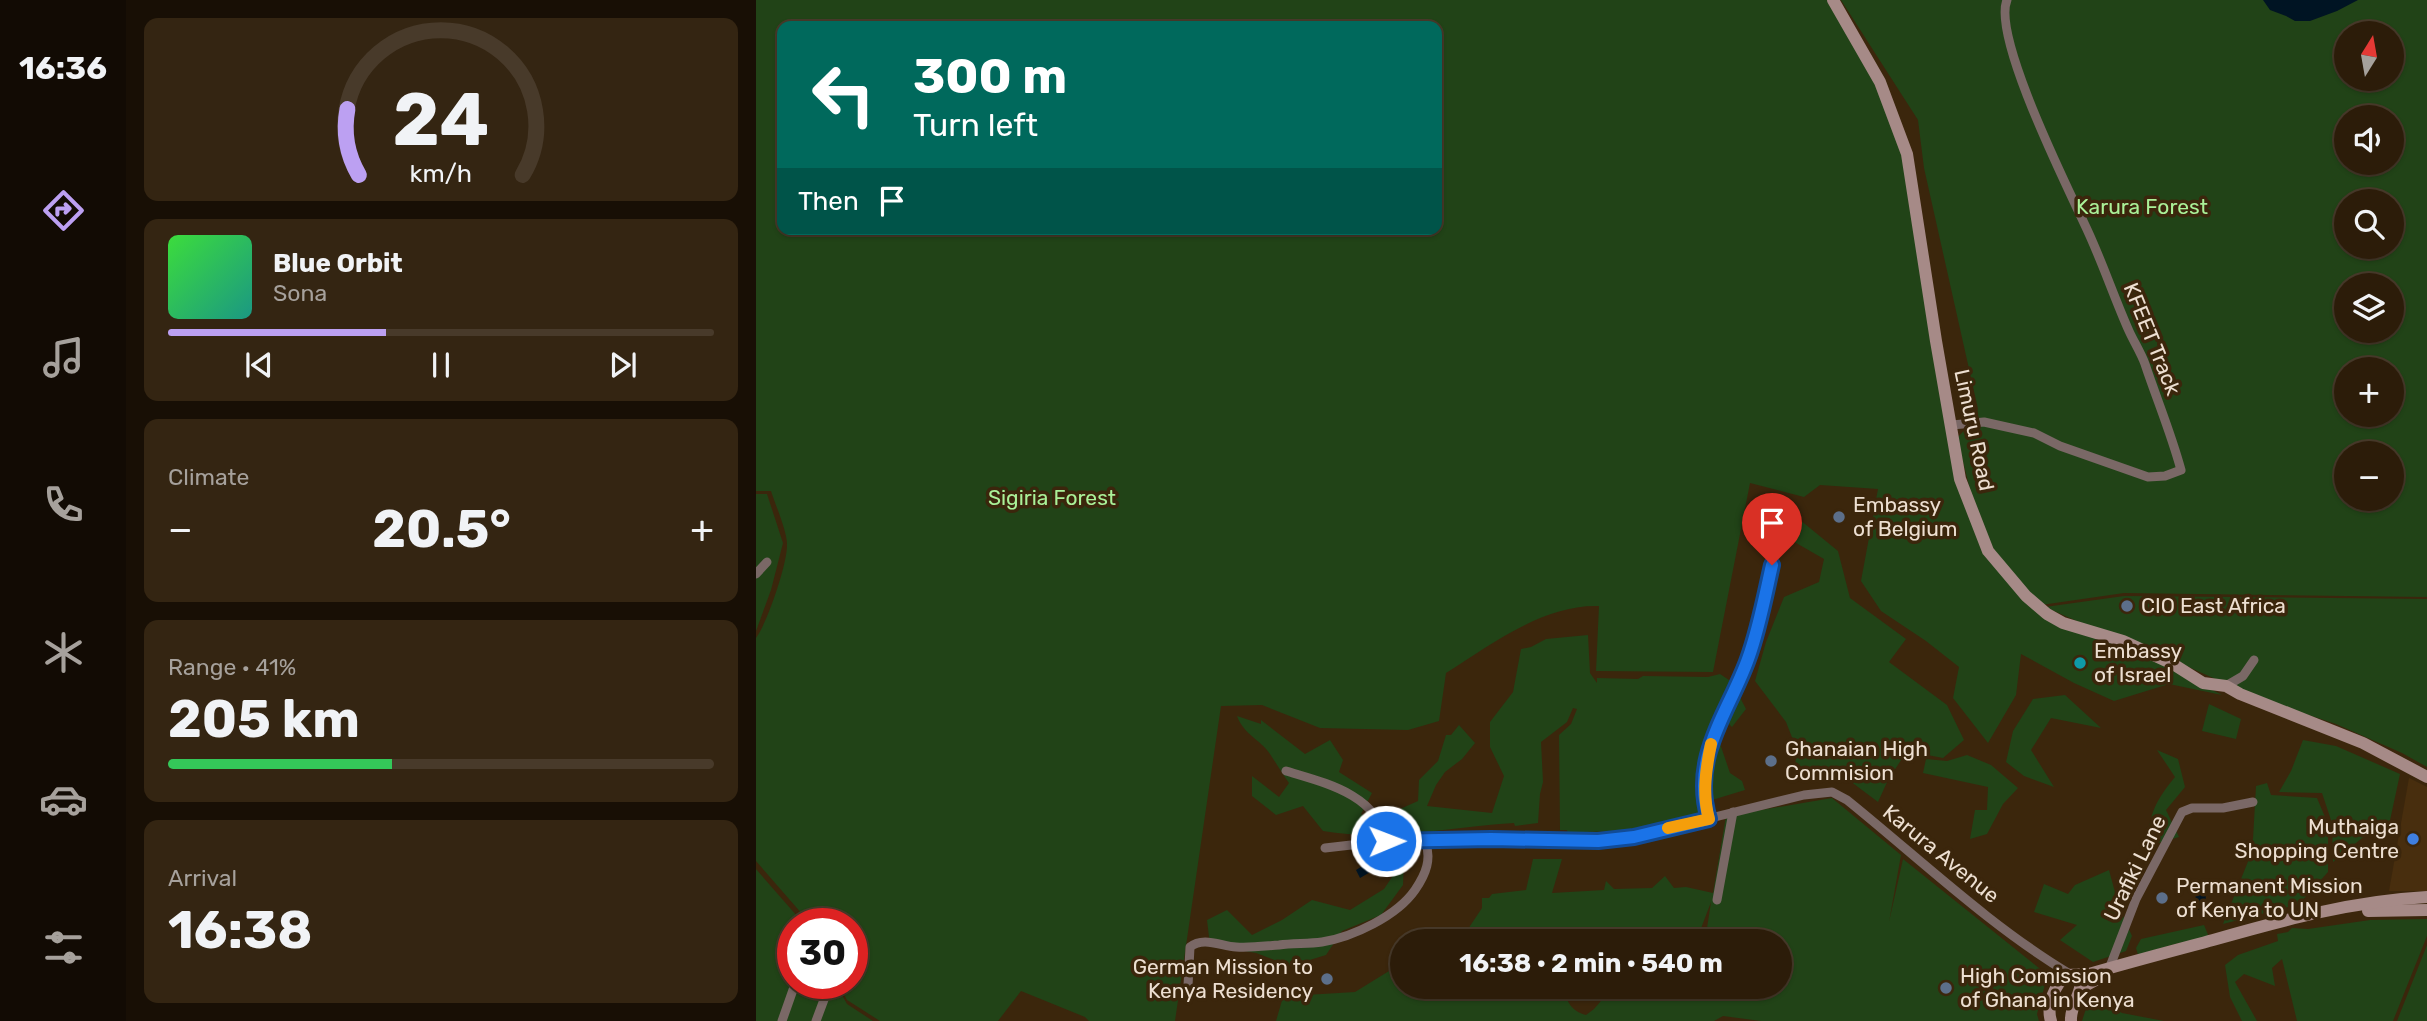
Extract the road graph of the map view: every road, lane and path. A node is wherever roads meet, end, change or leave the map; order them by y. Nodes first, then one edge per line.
1 (1833, 0) edge
2 (2007, 0) edge
3 (1952, 425) junction
4 (767, 562) dead end
5 (1772, 565) dead end
6 (756, 574) edge
7 (2254, 660) dead end
8 (2226, 686) junction
9 (1286, 771) dead end
10 (2427, 777) edge
11 (2253, 802) dead end
12 (1733, 812) junction
13 (1709, 819) junction
14 (1425, 840) junction
15 (1390, 841) junction
16 (1325, 849) dead end
17 (2427, 897) edge
18 (1717, 900) dead end
19 (2427, 910) edge
20 (2109, 969) junction
21 (2071, 983) junction
22 (1188, 986) dead end
23 (790, 999) edge
24 (824, 999) edge
25 (782, 1021) edge
26 (816, 1021) edge
27 (2051, 1021) edge
28 (2071, 1021) edge

1 - 3 main road, Limuru Road
2 - 3 street, KFEET Track
3 - 8 main road, Limuru Road
4 - 6 street
5 - 13 street
7 - 8 street
8 - 10 main road, Limuru Road
9 - 15 street
11 - 20 street, Urafiki Lane
12 - 13 street, Karura Avenue
12 - 18 street
12 - 21 street, Karura Avenue
13 - 14 street, Karura Avenue
14 - 15 street, Karura Avenue
14 - 22 street
15 - 16 street, Karura Avenue
17 - 20 main road
19 - 21 main road
20 - 21 main road
21 - 27 main road
21 - 28 main road
23 - 25 street
24 - 26 street

